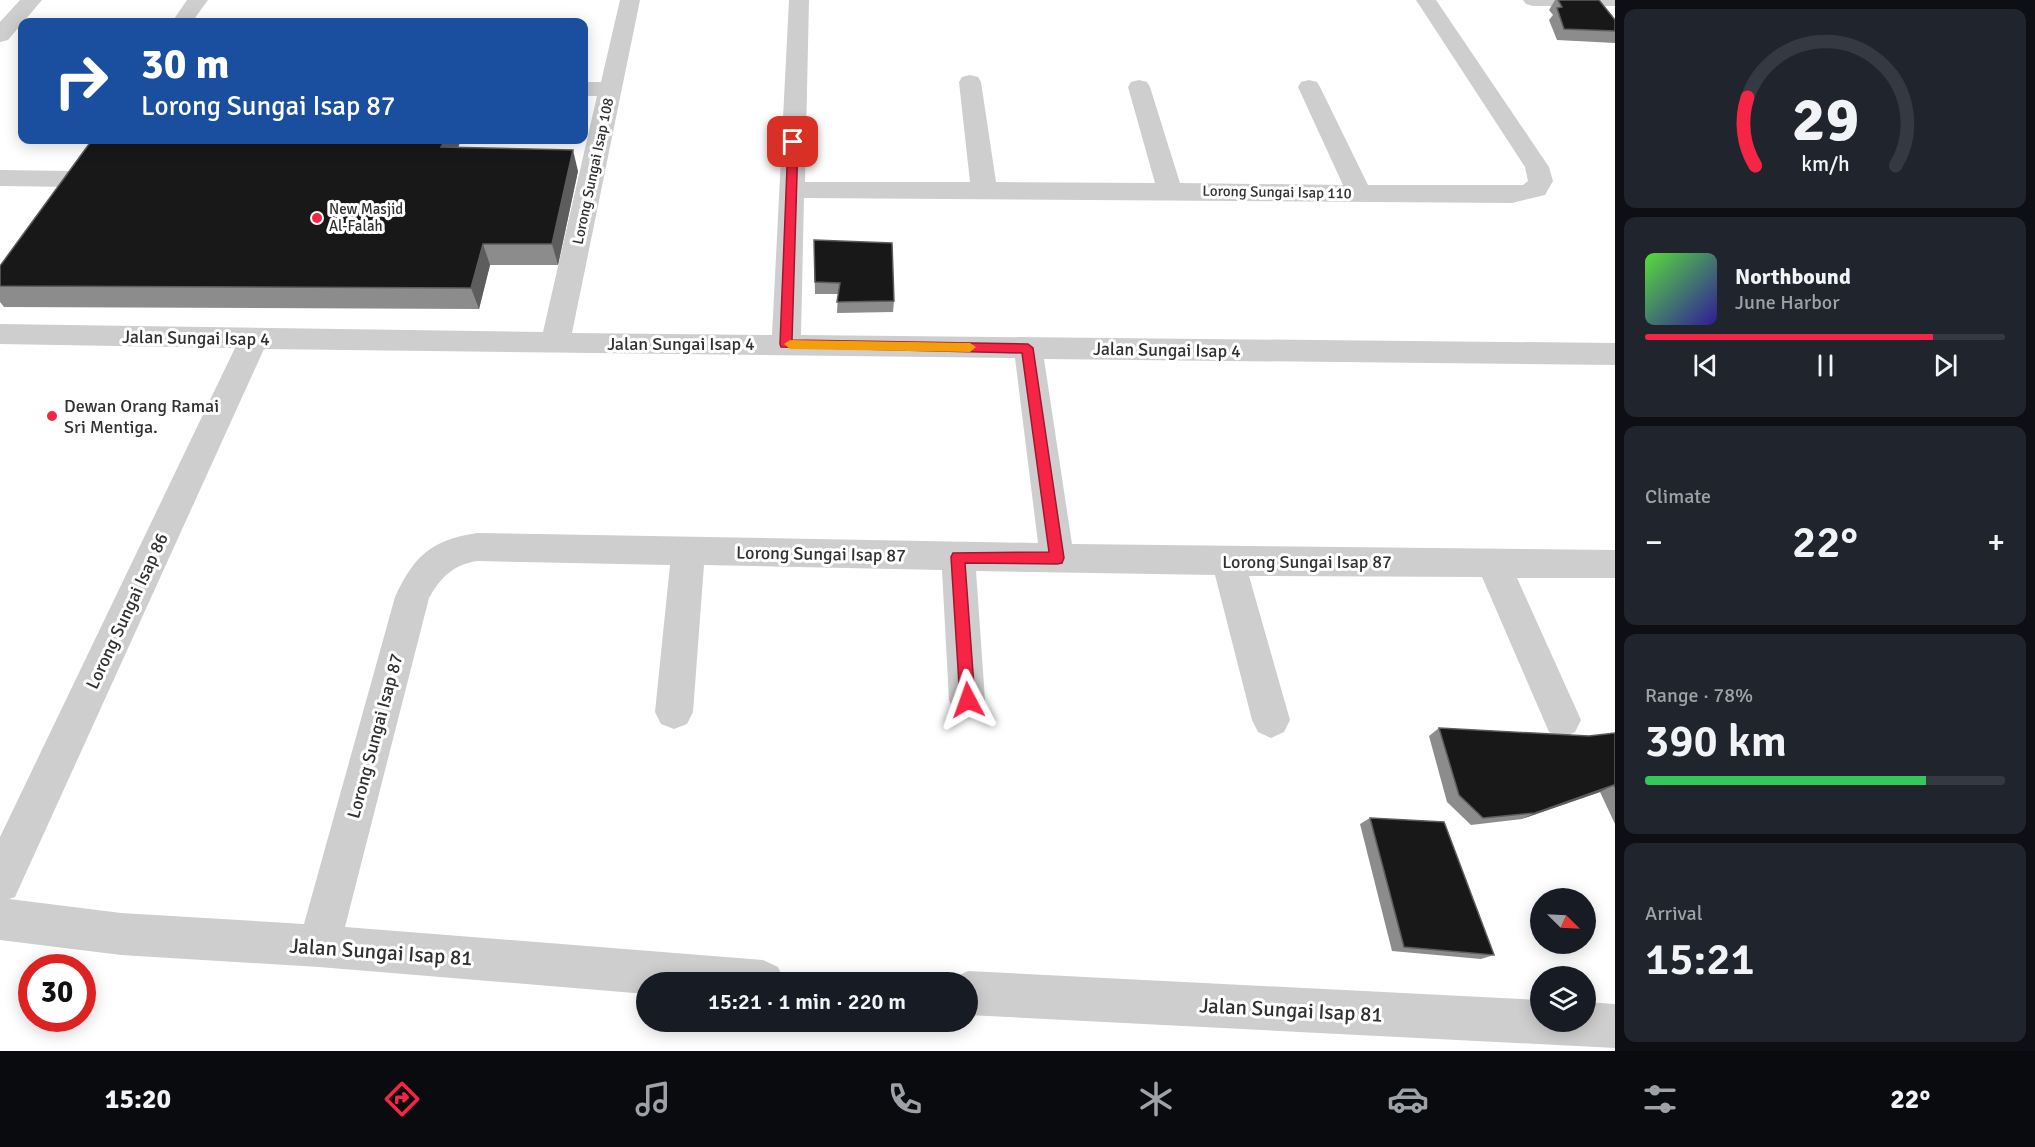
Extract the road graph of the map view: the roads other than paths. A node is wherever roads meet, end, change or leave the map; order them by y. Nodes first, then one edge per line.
1 (32, 0) edge
2 (198, 0) edge
3 (630, 0) edge
4 (799, 0) edge
5 (1426, 0) edge
6 (1533, 0) edge
7 (1613, 0) edge
8 (185, 18) edge
9 (0, 35) edge
10 (970, 82) dead end
11 (1138, 87) dead end
12 (1309, 87) dead end
13 (588, 89) edge
14 (611, 89) junction
15 (0, 178) edge
16 (791, 190) junction
17 (984, 190) junction
18 (1170, 191) junction
19 (1359, 193) junction
20 (53, 206) edge
21 (0, 334) edge
22 (254, 339) junction
23 (555, 343) junction
24 (786, 344) junction
25 (1028, 348) junction
26 (1615, 354) edge
27 (688, 551) junction
28 (958, 557) junction
29 (1057, 558) junction
30 (1228, 561) junction
31 (1493, 563) junction
32 (1615, 564) edge
33 (968, 700) dead end
34 (674, 712) dead end
35 (1271, 720) dead end
36 (1562, 720) dead end
37 (0, 882) edge
38 (0, 919) edge
39 (319, 946) junction
40 (640, 972) edge
41 (978, 994) edge
42 (1615, 1026) edge

1 - 9 street
2 - 8 street
3 - 14 street, Lorong Sungai Isap 108
4 - 16 street
5 - 19 street, Lorong Sungai Isap 110
6 - 7 street
10 - 17 street
11 - 18 street
12 - 19 street
13 - 14 street
14 - 23 street, Lorong Sungai Isap 108
15 - 20 street
16 - 17 street, Lorong Sungai Isap 110
16 - 24 street
17 - 18 street, Lorong Sungai Isap 110
18 - 19 street, Lorong Sungai Isap 110
21 - 22 street, Jalan Sungai Isap 4
22 - 23 street, Jalan Sungai Isap 4
22 - 37 street, Lorong Sungai Isap 86
23 - 24 street, Jalan Sungai Isap 4
24 - 25 street, Jalan Sungai Isap 4
25 - 26 street, Jalan Sungai Isap 4
25 - 29 street
27 - 28 street, Lorong Sungai Isap 87
27 - 34 street
27 - 39 street, Lorong Sungai Isap 87
28 - 29 street, Lorong Sungai Isap 87
28 - 33 street
29 - 30 street, Lorong Sungai Isap 87
30 - 31 street, Lorong Sungai Isap 87
30 - 35 street
31 - 32 street, Lorong Sungai Isap 87
31 - 36 street
38 - 39 street, Jalan Sungai Isap 81
39 - 40 street, Jalan Sungai Isap 81
41 - 42 street, Jalan Sungai Isap 81

